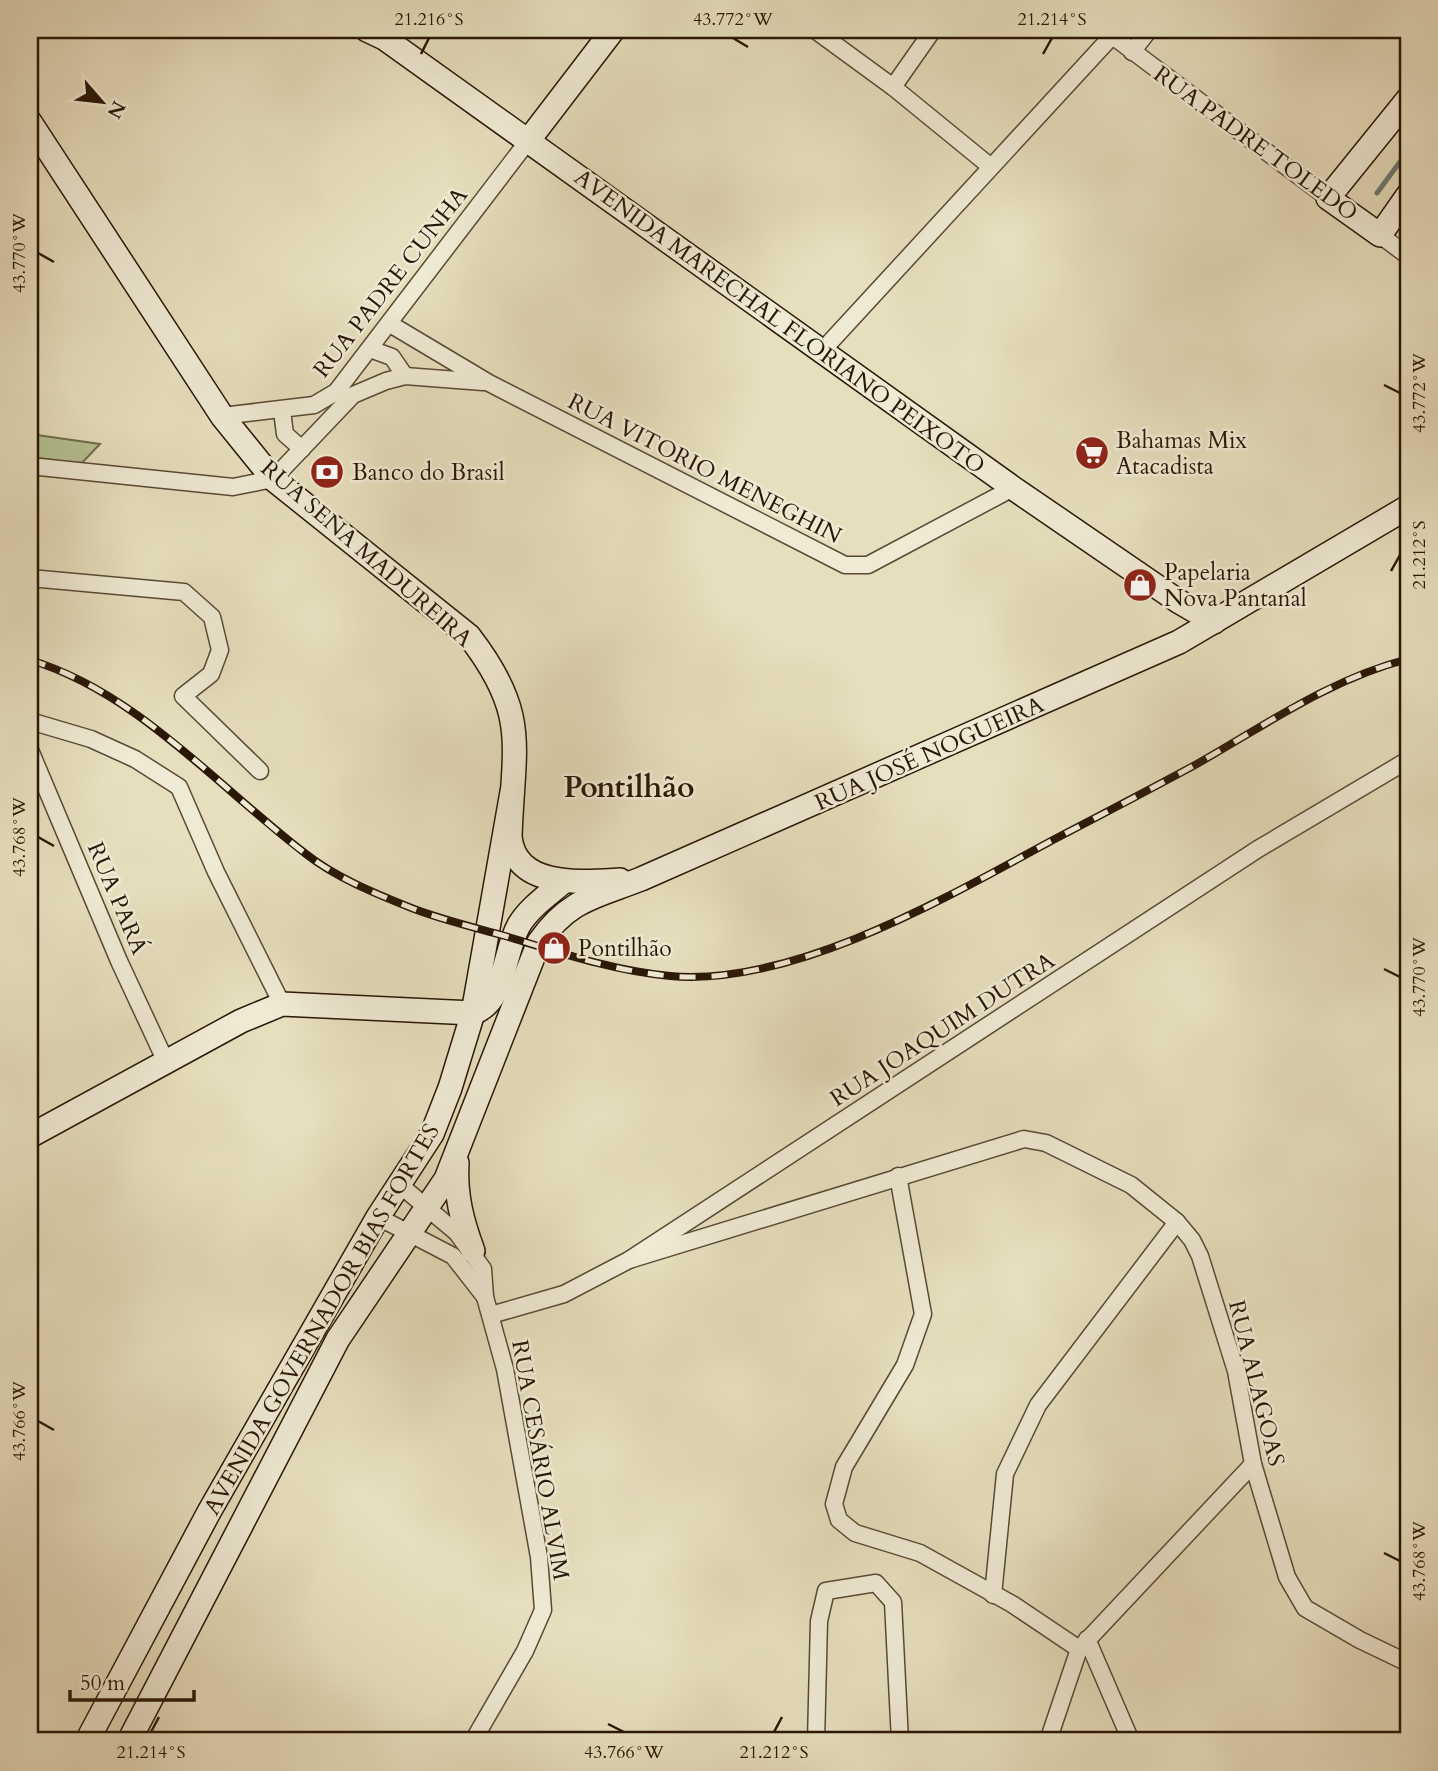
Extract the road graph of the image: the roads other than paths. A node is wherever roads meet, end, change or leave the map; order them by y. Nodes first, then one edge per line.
1 (613, 30) edge
2 (815, 30) edge
3 (933, 30) edge
4 (1149, 30) edge
5 (376, 32) edge
6 (1108, 33) edge
7 (1132, 52) junction
8 (892, 87) junction
9 (1408, 99) edge
10 (30, 122) edge
11 (528, 141) junction
12 (991, 167) junction
13 (1408, 195) edge
14 (1328, 198) junction
15 (1367, 225) junction
16 (1408, 256) edge
17 (390, 324) junction
18 (370, 349) junction
19 (821, 352) junction
20 (405, 376) junction
21 (489, 383) junction
22 (282, 411) junction
23 (222, 416) junction
24 (302, 449) junction
25 (30, 466) edge
26 (273, 479) junction
27 (1013, 488) junction
28 (1408, 507) edge
29 (30, 578) edge
30 (1178, 601) junction
31 (1214, 622) junction
32 (1179, 642) junction
33 (30, 722) edge
34 (30, 750) edge
35 (1408, 760) edge
36 (260, 771) dead end
37 (512, 792) junction
38 (641, 879) junction
39 (562, 883) junction
40 (282, 1004) junction
41 (473, 1013) junction
42 (166, 1062) junction
43 (30, 1136) edge
44 (457, 1153) junction
45 (898, 1176) junction
46 (400, 1185) junction
47 (428, 1208) junction
48 (378, 1217) junction
49 (1177, 1222) junction
50 (411, 1233) junction
51 (473, 1251) junction
52 (629, 1260) junction
53 (485, 1297) junction
54 (491, 1315) junction
55 (1253, 1464) junction
56 (993, 1595) junction
57 (1083, 1644) junction
58 (1408, 1662) edge
59 (87, 1741) edge
60 (129, 1741) edge
61 (472, 1741) edge
62 (816, 1741) edge
63 (900, 1741) edge
64 (1048, 1741) edge
65 (1131, 1741) edge

1 - 11 main road
2 - 8 street
3 - 8 street
4 - 7 street
5 - 11 main road, AVENIDA MARECHAL FLORIANO PEIXOTO
6 - 7 street, RUA PADRE TOLEDO
6 - 12 street
7 - 14 street, RUA PADRE TOLEDO
8 - 12 street
9 - 14 main road
10 - 23 main road, RUA SENA MADUREIRA
11 - 17 street, RUA PADRE CUNHA
11 - 19 main road, AVENIDA MARECHAL FLORIANO PEIXOTO
12 - 19 street
13 - 15 main road
14 - 15 main road, RUA PADRE TOLEDO
15 - 16 street, RUA PADRE TOLEDO
17 - 18 street, RUA PADRE CUNHA
17 - 21 street, RUA VITORIO MENEGHIN
18 - 20 street
18 - 22 street, RUA PADRE CUNHA
19 - 27 main road, AVENIDA MARECHAL FLORIANO PEIXOTO
20 - 21 street, RUA VITORIO MENEGHIN
20 - 24 street, RUA VITORIO MENEGHIN
21 - 27 street, RUA VITORIO MENEGHIN
22 - 23 street, RUA PADRE CUNHA
22 - 24 street
23 - 26 main road, RUA SENA MADUREIRA
24 - 26 street
25 - 26 street
26 - 37 main road, RUA SENA MADUREIRA
27 - 30 main road, AVENIDA MARECHAL FLORIANO PEIXOTO
28 - 31 main road, RUA JOSÉ NOGUEIRA
29 - 36 street
30 - 31 main road, AVENIDA MARECHAL FLORIANO PEIXOTO
30 - 32 main road
31 - 32 main road, RUA JOSÉ NOGUEIRA
32 - 38 main road, RUA JOSÉ NOGUEIRA
33 - 40 street
34 - 42 street, RUA PARÁ
35 - 52 street, RUA JOAQUIM DUTRA
37 - 39 main road
37 - 41 main road, AVENIDA GOVERNADOR BIAS FORTES
38 - 39 main road
38 - 44 main road, AVENIDA GOVERNADOR BIAS FORTES
39 - 41 main road
40 - 41 main road
40 - 42 main road
41 - 46 main road, AVENIDA GOVERNADOR BIAS FORTES
42 - 43 main road
44 - 47 main road, AVENIDA GOVERNADOR BIAS FORTES
44 - 51 main road
45 - 49 street, RUA ALAGOAS
45 - 52 street, RUA ALAGOAS
45 - 56 street
46 - 47 street
46 - 48 main road, AVENIDA GOVERNADOR BIAS FORTES
47 - 50 main road, AVENIDA GOVERNADOR BIAS FORTES
47 - 51 street
48 - 50 street
48 - 59 main road, AVENIDA GOVERNADOR BIAS FORTES
49 - 55 street, RUA ALAGOAS
49 - 56 street
50 - 53 street
50 - 60 main road, AVENIDA GOVERNADOR BIAS FORTES
51 - 53 street
52 - 54 street, RUA JOAQUIM DUTRA
53 - 54 street, RUA CESÁRIO ALVIM
54 - 61 street, RUA CESÁRIO ALVIM
55 - 57 street
55 - 58 street, RUA ALAGOAS
56 - 57 street
57 - 64 street
57 - 65 street
62 - 63 street

